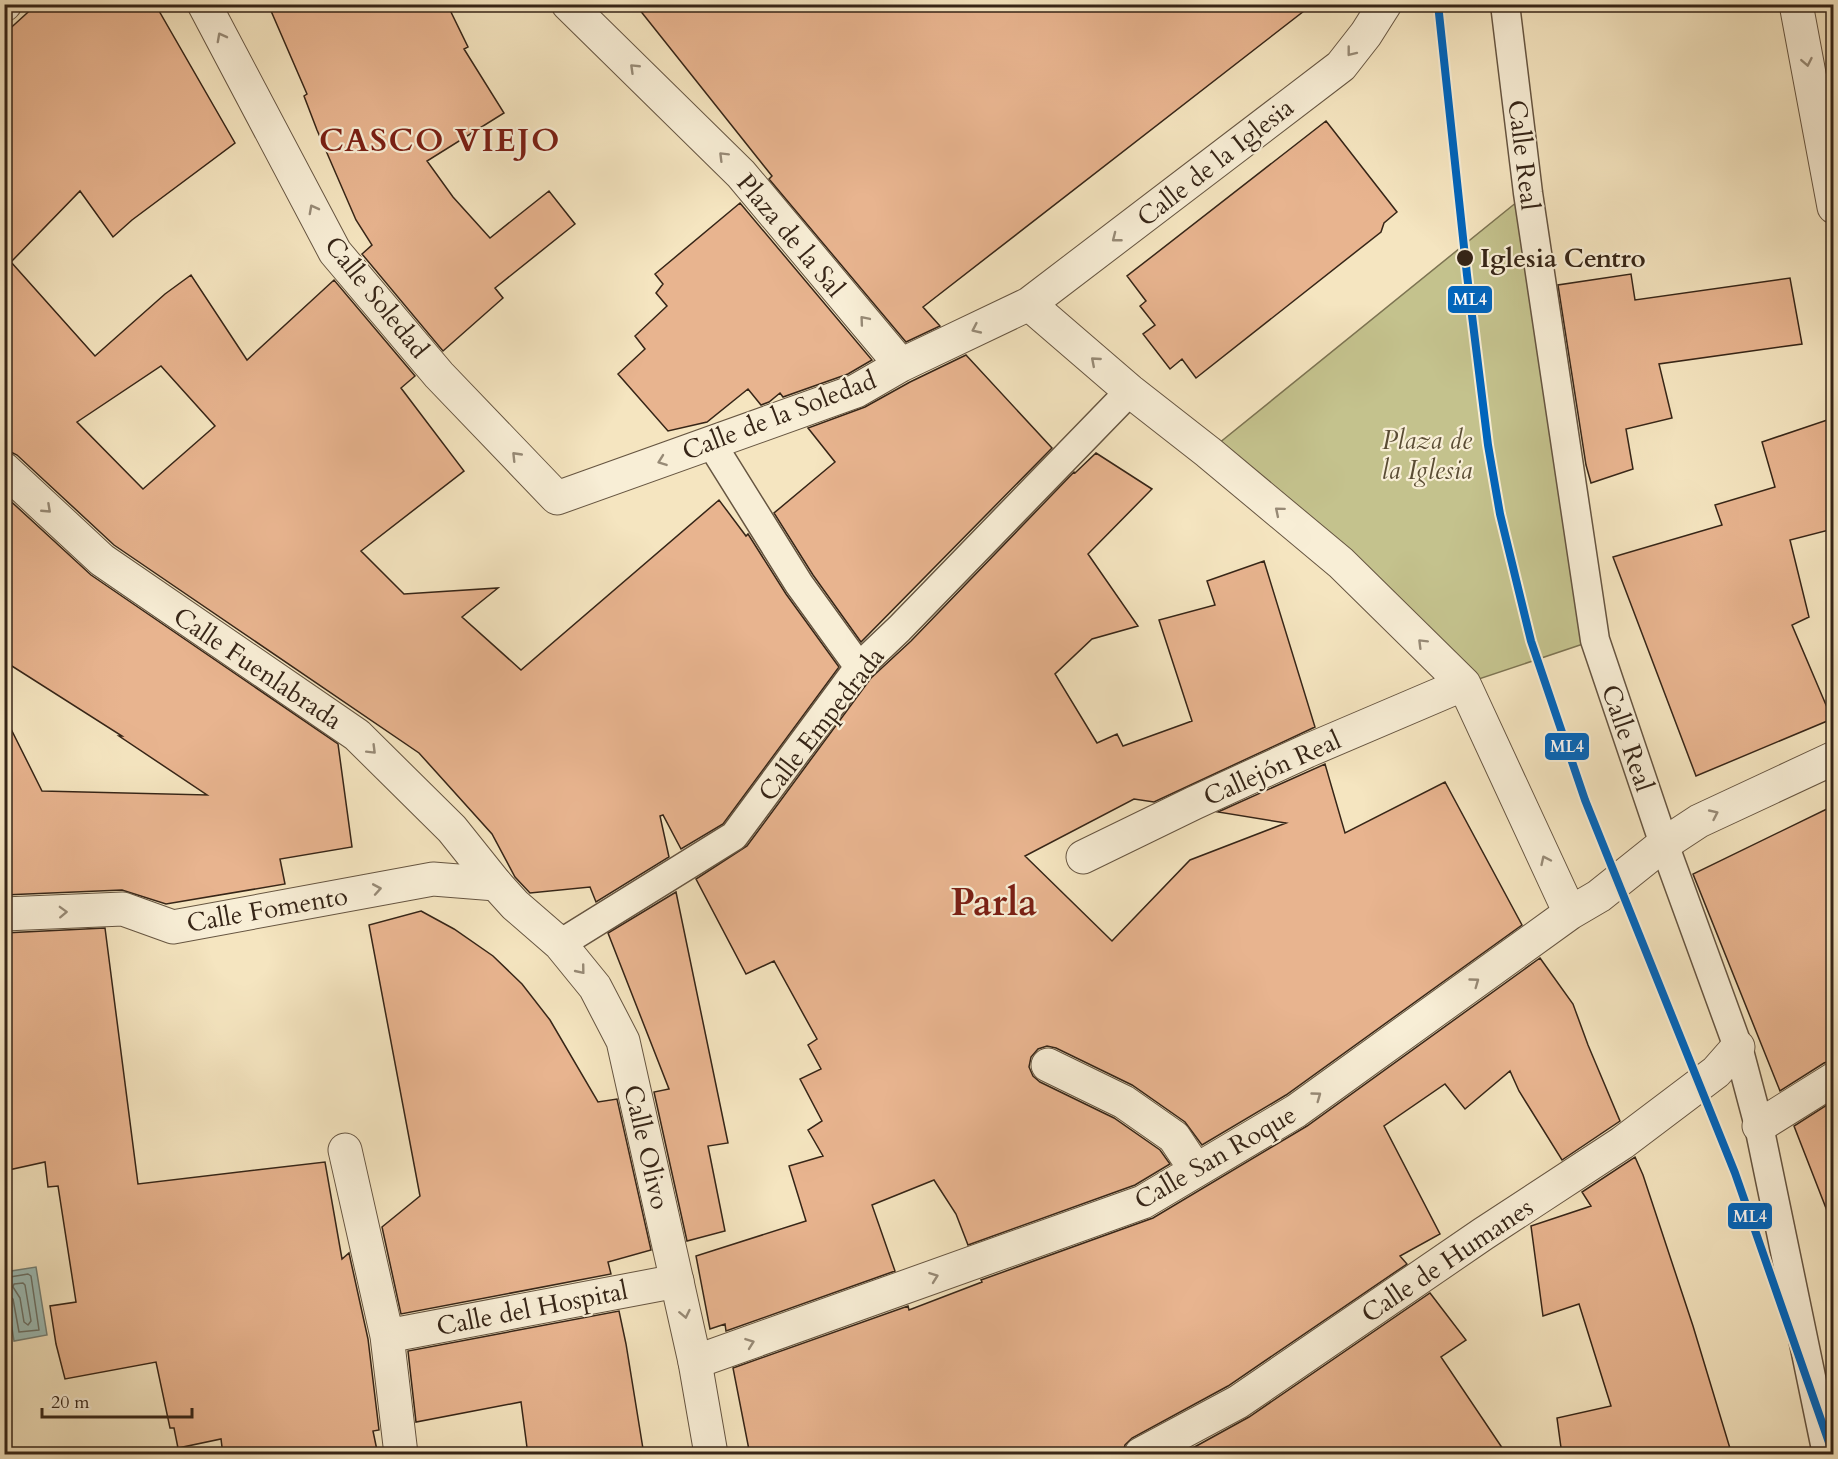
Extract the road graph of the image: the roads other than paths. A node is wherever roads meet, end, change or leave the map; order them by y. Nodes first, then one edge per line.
1 (204, 4) edge
2 (568, 4) edge
3 (1385, 4) edge
4 (1504, 4) edge
5 (1796, 4) edge
6 (1833, 207) edge
7 (1029, 304) junction
8 (901, 365) junction
9 (1131, 391) junction
10 (711, 443) junction
11 (4, 469) edge
12 (557, 498) joint
13 (859, 667) junction
14 (1464, 684) junction
15 (1833, 758) edge
16 (1664, 844) junction
17 (1083, 857) dead end
18 (496, 884) junction
19 (1570, 913) junction
20 (4, 914) edge
21 (561, 944) junction
22 (1738, 1047) junction
23 (1048, 1065) dead end
24 (1833, 1079) edge
25 (1759, 1126) junction
26 (345, 1150) dead end
27 (1196, 1170) junction
28 (677, 1281) junction
29 (387, 1336) junction
30 (695, 1362) junction
31 (401, 1455) edge
32 (711, 1455) edge
33 (1141, 1455) edge
34 (1827, 1455) edge

12 -> 1 street, Calle Soledad
8 -> 2 street, Plaza de la Sal
3 -> 7 street, Calle de la Iglesia
4 - 16 street, Calle Real
5 -> 6 street
7 -> 8 street, Calle de la Soledad
9 -> 7 street
8 - 10 street, Calle de la Soledad
9 - 13 street, Calle Empedrada
14 -> 9 street
10 -> 12 street, Calle de la Soledad
10 - 13 street
11 -> 18 street, Calle Fuenlabrada
13 - 21 street, Calle Empedrada
14 - 17 street, Callejón Real
19 -> 14 street
16 -> 15 street
16 - 19 street, Calle San Roque
16 - 22 street, Calle Real
20 -> 18 street, Calle Fomento
18 - 21 street, Calle Olivo
27 -> 19 street, Calle San Roque
21 -> 28 street, Calle Olivo
22 - 25 street, Calle Real
22 - 33 street, Calle de Humanes
23 - 27 street
24 - 25 street
25 - 34 street, Calle Real
26 - 29 street
30 -> 27 street, Calle San Roque
28 - 29 street, Calle del Hospital
28 -> 30 street, Calle Olivo
29 - 31 street
30 - 32 street, Calle Olivo

